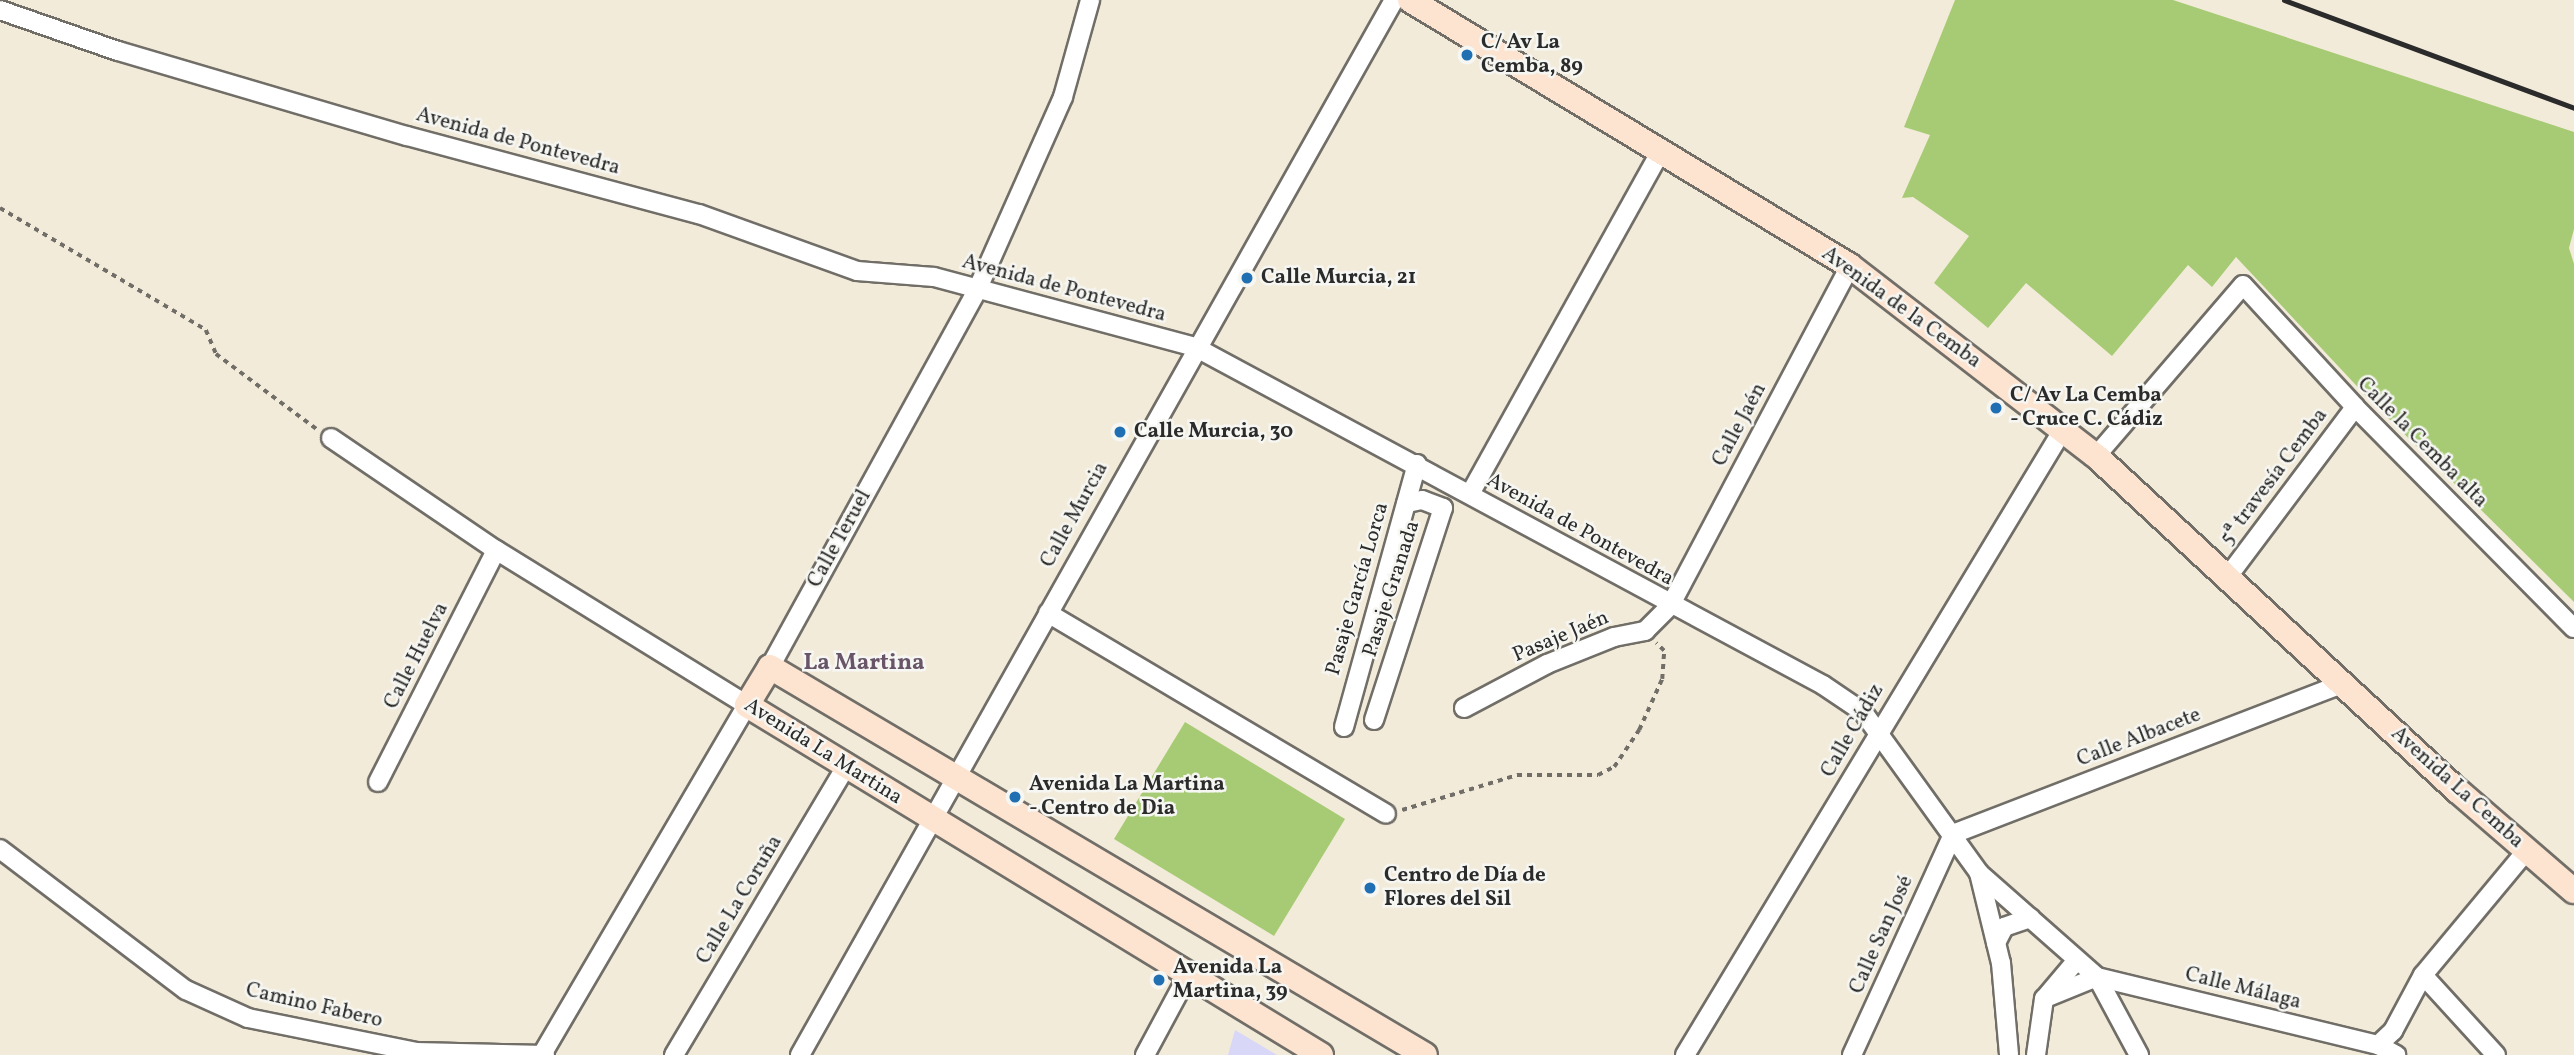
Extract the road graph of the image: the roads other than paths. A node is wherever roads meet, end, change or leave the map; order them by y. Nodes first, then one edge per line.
1 (1090, 0) edge
2 (1394, 0) edge
3 (1410, 0) edge
4 (0, 10) edge
5 (1661, 151) junction
6 (1850, 266) junction
7 (978, 288) junction
8 (1195, 348) junction
9 (2355, 407) junction
10 (2062, 430) junction
11 (331, 438) road end
12 (2096, 456) junction
13 (1417, 464) junction
14 (1470, 494) junction
15 (1406, 503) junction
16 (496, 550) junction
17 (2228, 575) junction
18 (1670, 606) junction
19 (1048, 612) junction
20 (2574, 628) edge
21 (771, 667) junction
22 (2341, 684) junction
23 (747, 705) junction
24 (1464, 708) dead end
25 (1374, 720) dead end
26 (1344, 727) dead end
27 (1880, 730) junction
28 (845, 768) junction
29 (957, 777) junction
30 (378, 782) dead end
31 (1386, 814) road end
32 (933, 821) junction
33 (1953, 834) junction
34 (0, 849) edge
35 (2527, 850) junction
36 (1979, 873) junction
37 (2574, 891) edge
38 (2030, 918) junction
39 (1996, 943) junction
40 (2077, 960) junction
41 (1188, 975) junction
42 (2097, 977) junction
43 (2429, 981) junction
44 (2043, 999) junction
45 (2378, 1045) junction
46 (2395, 1054) edge
47 (543, 1055) edge
48 (674, 1055) edge
49 (800, 1055) edge
50 (1145, 1055) edge
51 (1321, 1055) edge
52 (1425, 1055) edge
53 (1685, 1055) edge
54 (1852, 1055) edge
55 (2010, 1055) edge
56 (2036, 1055) edge
57 (2139, 1055) edge
58 (2496, 1055) edge

1 - 7 street, Calle Teruel
2 - 8 street, Calle Murcia
3 - 5 street, Avenida de la Cemba
4 - 7 street, Avenida de Pontevedra
5 - 6 street, Avenida de la Cemba
5 - 14 street
6 - 10 street, Avenida de la Cemba
6 - 18 street, Calle Jaén
7 - 8 street, Avenida de Pontevedra
7 - 21 street, Calle Teruel
8 - 13 street, Avenida de Pontevedra
8 - 19 street, Calle Murcia
9 - 12 street, Calle la Cemba alta
9 - 17 street, 5ª travesía Cemba
9 - 20 street, Calle la Cemba alta
10 - 12 street, Avenida de la Cemba
10 - 27 street, Calle Cádiz
11 - 16 street, Avenida La Martina
12 - 17 street, Avenida de la Cemba
13 - 14 street, Avenida de Pontevedra
13 - 15 street, Pasaje García Lorca
14 - 18 street, Avenida de Pontevedra
15 - 25 street, Pasaje Granada
15 - 26 street, Pasaje García Lorca
16 - 23 street, Avenida La Martina
16 - 30 street, Calle Huelva
17 - 22 street, Avenida de la Cemba
18 - 24 street, Pasaje Jaén
18 - 27 street, Avenida de Pontevedra
19 - 29 street, Calle Murcia
19 - 31 street
21 - 23 street, Calle Teruel
21 - 29 street
22 - 33 street, Calle Albacete
22 - 35 street, Avenida La Cemba
23 - 28 street, Avenida La Martina
23 - 47 street, Calle Teruel
27 - 33 street, Avenida de Pontevedra
27 - 53 street, Calle Cádiz
28 - 32 street, Avenida La Martina
28 - 48 street, Calle La Coruña
29 - 32 street, Calle Murcia
29 - 52 street
32 - 41 street, Avenida La Martina
32 - 49 street, Calle Murcia
33 - 36 street, Avenida de Pontevedra
33 - 54 street, Calle San José
34 - 47 street, Camino Fabero
35 - 37 street, Avenida La Cemba
35 - 43 street
36 - 38 street, Avenida de Pontevedra
36 - 39 street, Avenida de Pontevedra
38 - 39 street
38 - 40 street, Avenida de Pontevedra
39 - 55 street, Avenida de Pontevedra
40 - 42 street, Avenida de Pontevedra
40 - 44 street
41 - 50 street
41 - 51 street, Avenida La Martina
42 - 44 street
42 - 45 street, Calle Málaga
42 - 57 street
43 - 45 street
43 - 46 street, Calle Málaga
43 - 58 street
44 - 56 street
45 - 46 street, Calle Málaga

